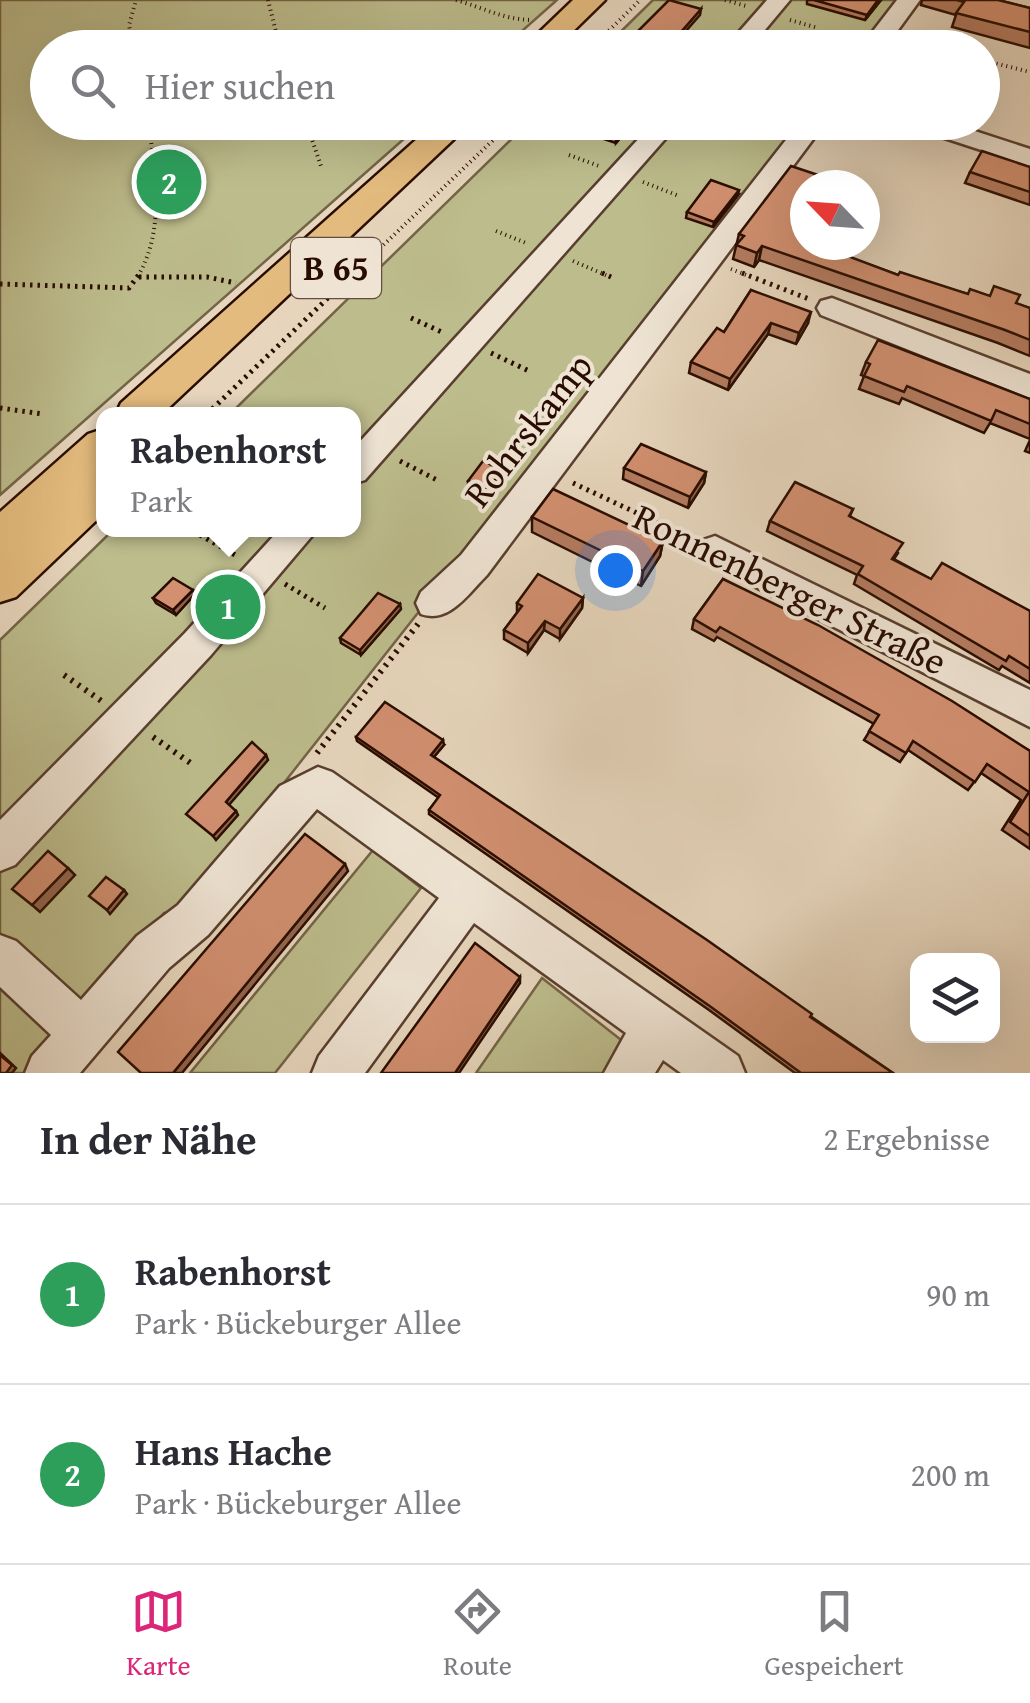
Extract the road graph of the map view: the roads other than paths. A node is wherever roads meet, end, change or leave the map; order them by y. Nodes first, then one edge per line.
1 (590, 0) edge
2 (622, 0) edge
3 (780, 0) edge
4 (909, 0) edge
5 (548, 30) edge
6 (591, 30) edge
7 (753, 30) edge
8 (885, 30) edge
9 (436, 140) edge
10 (473, 140) edge
11 (652, 140) edge
12 (800, 140) edge
13 (975, 140) edge
14 (1030, 158) edge
15 (832, 308) road end
16 (1030, 386) edge
17 (144, 407) edge
18 (187, 407) edge
19 (96, 450) edge
20 (361, 461) edge
21 (96, 494) edge
22 (294, 537) edge
23 (0, 538) edge
24 (715, 550) road end
25 (0, 583) edge
26 (434, 603) road end
27 (1030, 709) edge
28 (0, 850) edge
29 (470, 892) junction
30 (0, 958) edge
31 (657, 1026) junction
32 (83, 1033) junction
33 (49, 1073) edge
34 (336, 1073) edge
35 (628, 1073) edge
36 (721, 1073) edge

1 - 5 main road
2 - 6 main road
3 - 7 street
4 - 8 street
9 - 17 main road, B 65
10 - 18 main road, B 65
11 - 20 street
12 - 26 street, Rohrskamp
13 - 14 street
15 - 16 street
19 - 23 main road
21 - 25 main road
22 - 28 street
24 - 27 street, Ronnenberger Straße
29 - 31 street
29 - 32 street
29 - 34 street
30 - 32 street
31 - 35 street
31 - 36 street
32 - 33 street

